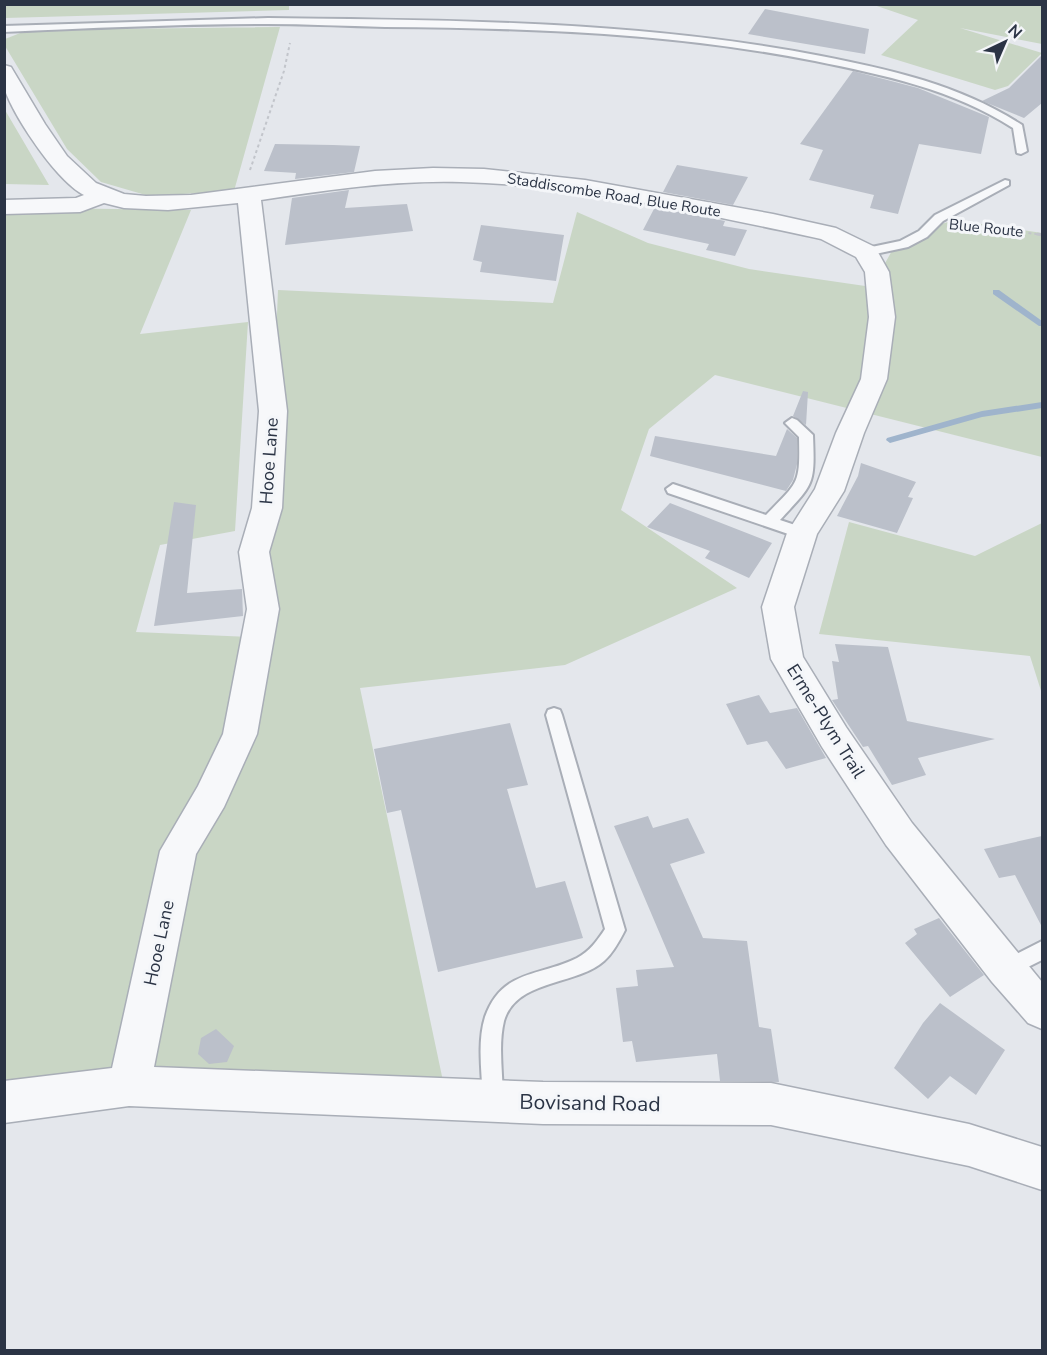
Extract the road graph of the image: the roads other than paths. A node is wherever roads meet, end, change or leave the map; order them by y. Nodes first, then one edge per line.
1 (4, 29) edge
2 (4, 71) edge
3 (1021, 151) dead end
4 (1005, 183) dead end
5 (249, 185) junction
6 (101, 196) junction
7 (4, 207) edge
8 (866, 252) junction
9 (792, 423) dead end
10 (673, 489) dead end
11 (770, 521) junction
12 (802, 532) junction
13 (554, 715) dead end
14 (1042, 950) edge
15 (1006, 969) junction
16 (1042, 1010) edge
17 (129, 1086) junction
18 (493, 1101) junction
19 (4, 1102) edge
20 (1042, 1169) edge

1 - 3 lane
2 - 6 street
4 - 8 lane, Blue Route
5 - 6 street
5 - 8 street, Staddiscombe Road, Blue Route
5 - 17 street, Hooe Lane
6 - 7 street
8 - 12 street, Erme-Plym Trail
9 - 11 lane
10 - 11 lane
11 - 12 lane
12 - 15 street, Erme-Plym Trail
13 - 18 lane
14 - 15 lane
15 - 16 street, Erme-Plym Trail
17 - 18 street, Bovisand Road
17 - 19 street, Bovisand Road
18 - 20 street, Bovisand Road

